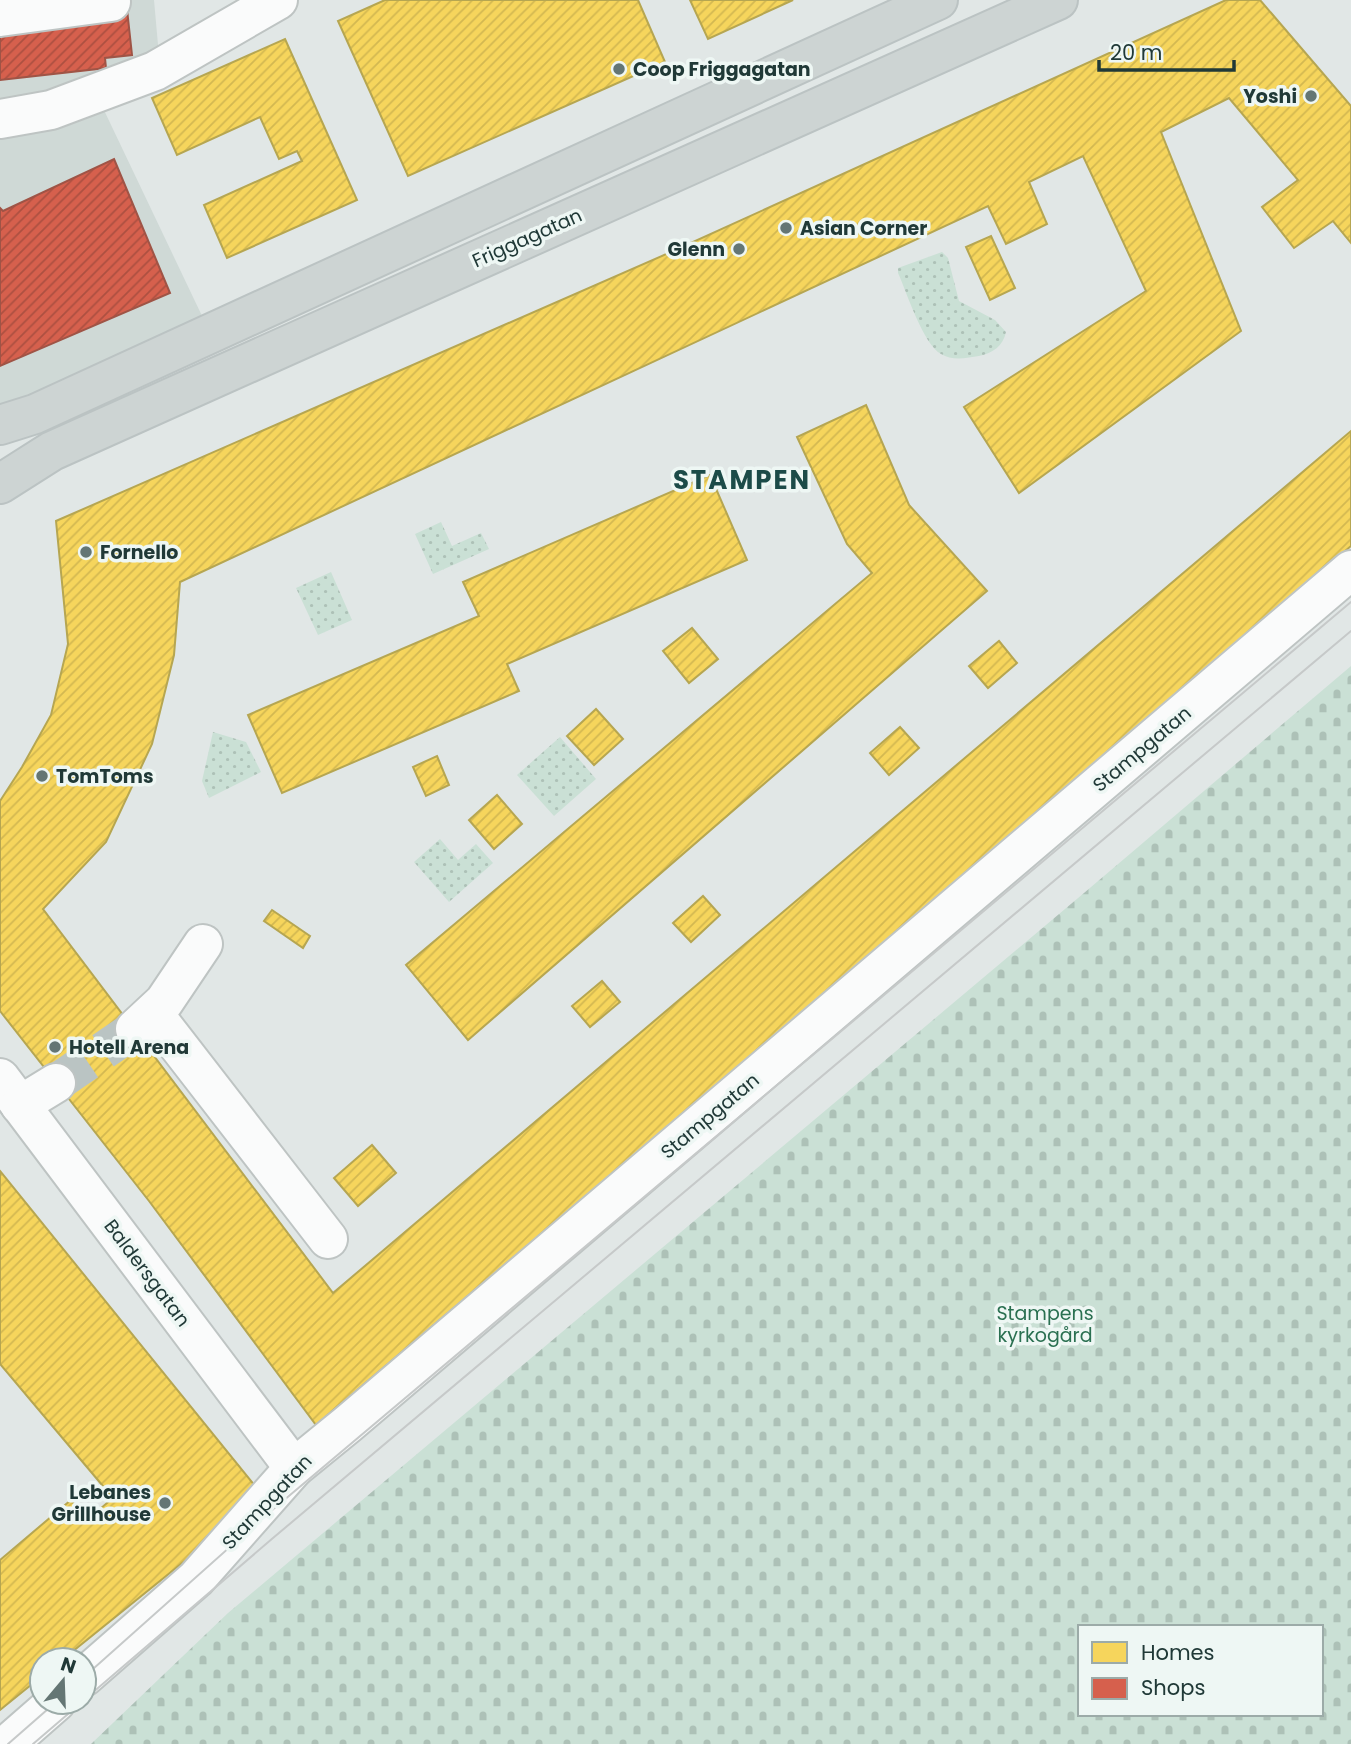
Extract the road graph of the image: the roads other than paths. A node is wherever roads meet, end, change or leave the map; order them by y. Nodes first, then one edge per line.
1 (278, 0) edge
2 (938, 0) edge
3 (1058, 0) edge
4 (111, 2) dead end
5 (0, 17) edge
6 (0, 119) edge
7 (0, 425) edge
8 (0, 484) edge
9 (1351, 570) edge
10 (203, 944) dead end
11 (56, 1083) tunnel mouth
12 (10, 1092) edge
13 (328, 1239) dead end
14 (294, 1468) junction
15 (98, 1666) edge
16 (40, 1716) edge
17 (8, 1744) edge

1 - 6 street
2 - 7 main road
3 - 8 main road, Friggagatan
4 - 5 street
9 - 14 street, Stampgatan
10 - 13 street
11 - 12 street
12 - 14 street, Baldersgatan
14 - 15 street, Stampgatan
16 - 17 street

